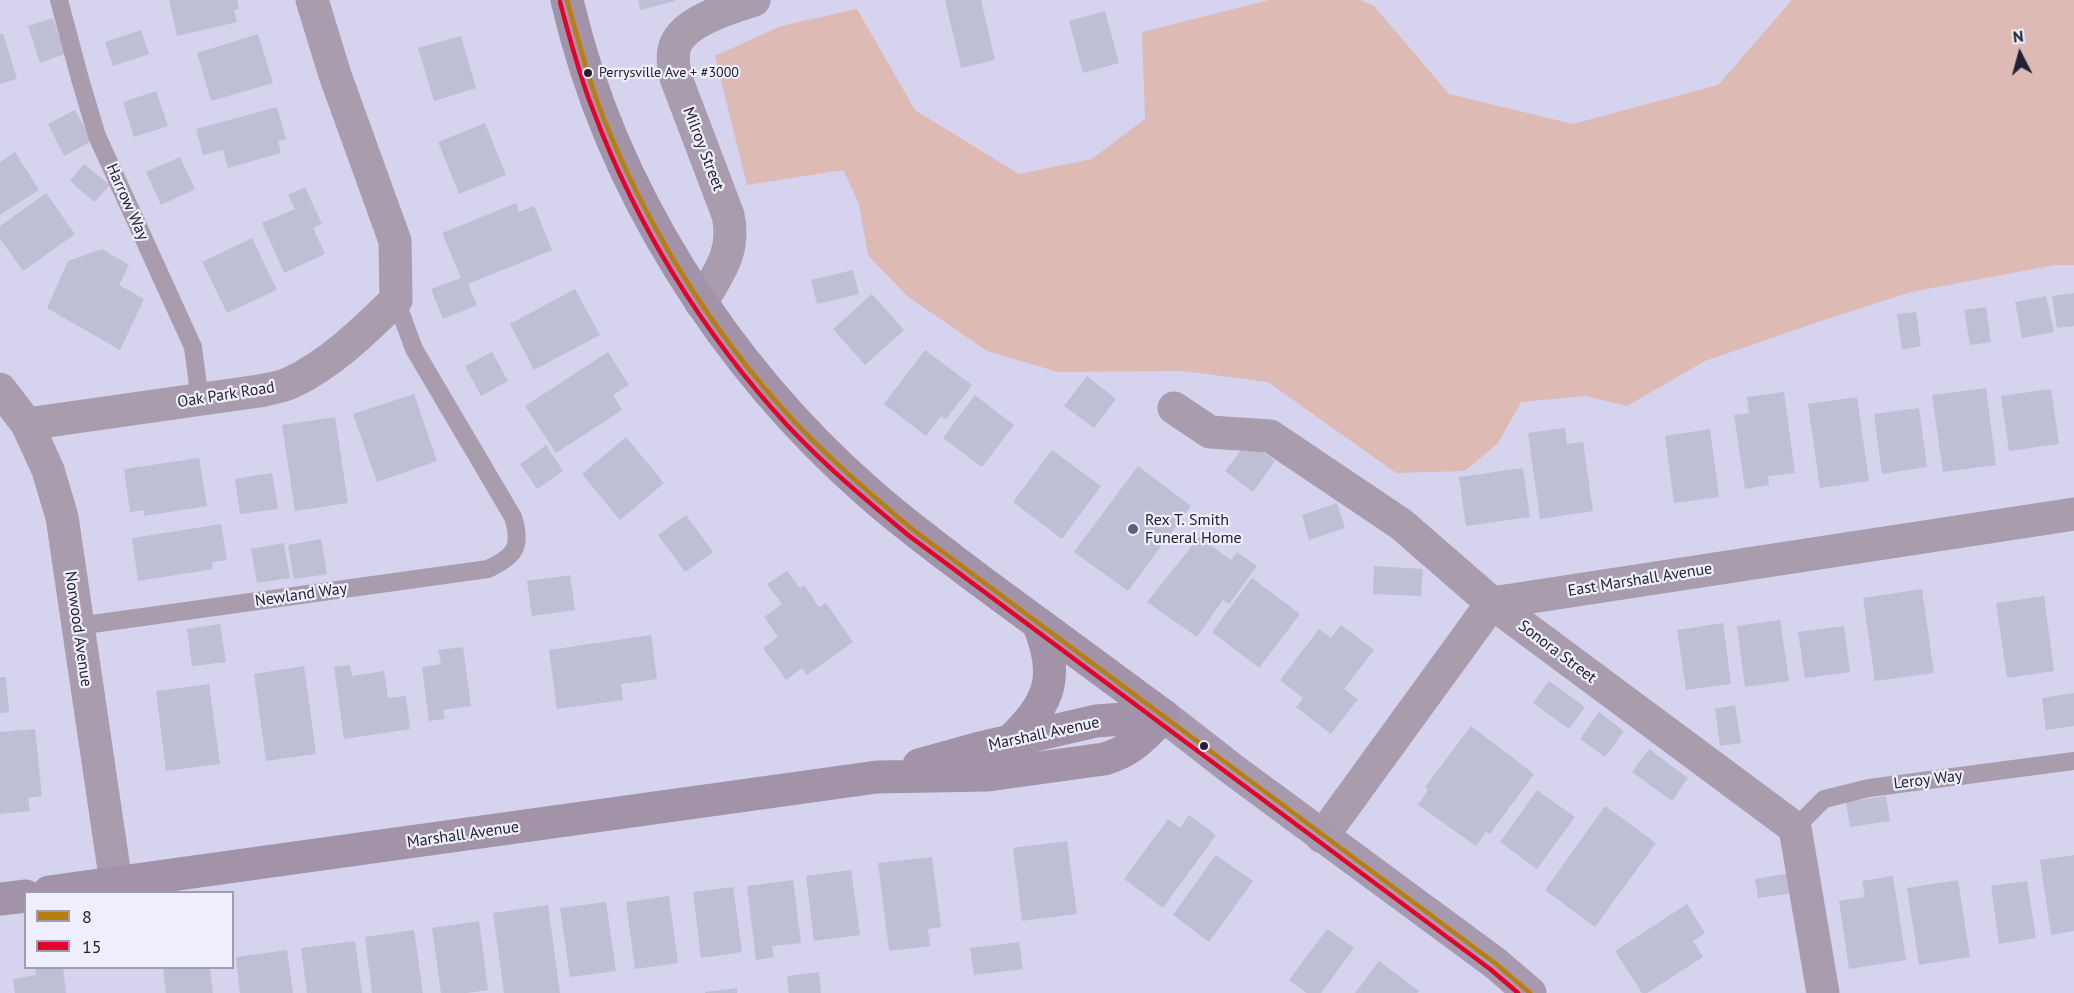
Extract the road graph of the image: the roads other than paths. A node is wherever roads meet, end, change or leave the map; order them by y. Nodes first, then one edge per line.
1 (59, 0) edge
2 (312, 0) edge
3 (567, 0) edge
4 (754, 0) edge
5 (396, 300) junction
6 (701, 303) junction
7 (0, 389) edge
8 (200, 400) junction
9 (1174, 408) dead end
10 (27, 424) junction
11 (2074, 514) edge
12 (1492, 603) junction
13 (1038, 623) junction
14 (78, 626) junction
15 (1164, 716) junction
16 (1010, 741) junction
17 (2074, 761) edge
18 (877, 777) junction
19 (1794, 828) junction
20 (1322, 837) junction
21 (116, 883) junction
22 (56, 891) edge
23 (24, 896) edge
24 (0, 899) edge
25 (1530, 993) edge
26 (1823, 993) edge

1 - 8 lane, Harrow Way
2 - 5 street
3 - 6 main road
4 - 6 street, Milroy Street
5 - 8 street, Oak Park Road
5 - 14 lane, Newland Way
6 - 13 main road
7 - 10 street, Norwood Avenue
8 - 10 street, Oak Park Road
9 - 12 street, Sonora Street
10 - 14 street, Norwood Avenue
11 - 12 street, East Marshall Avenue
12 - 19 street, Sonora Street
12 - 20 street
13 - 15 main road
13 - 16 main road
14 - 21 street, Norwood Avenue
15 - 16 main road, Marshall Avenue
15 - 18 main road, Marshall Avenue
15 - 20 main road
16 - 18 main road, Marshall Avenue
17 - 19 lane, Leroy Way
18 - 21 main road, Marshall Avenue
19 - 26 street
20 - 25 main road
21 - 22 main road, Marshall Avenue
23 - 24 main road

